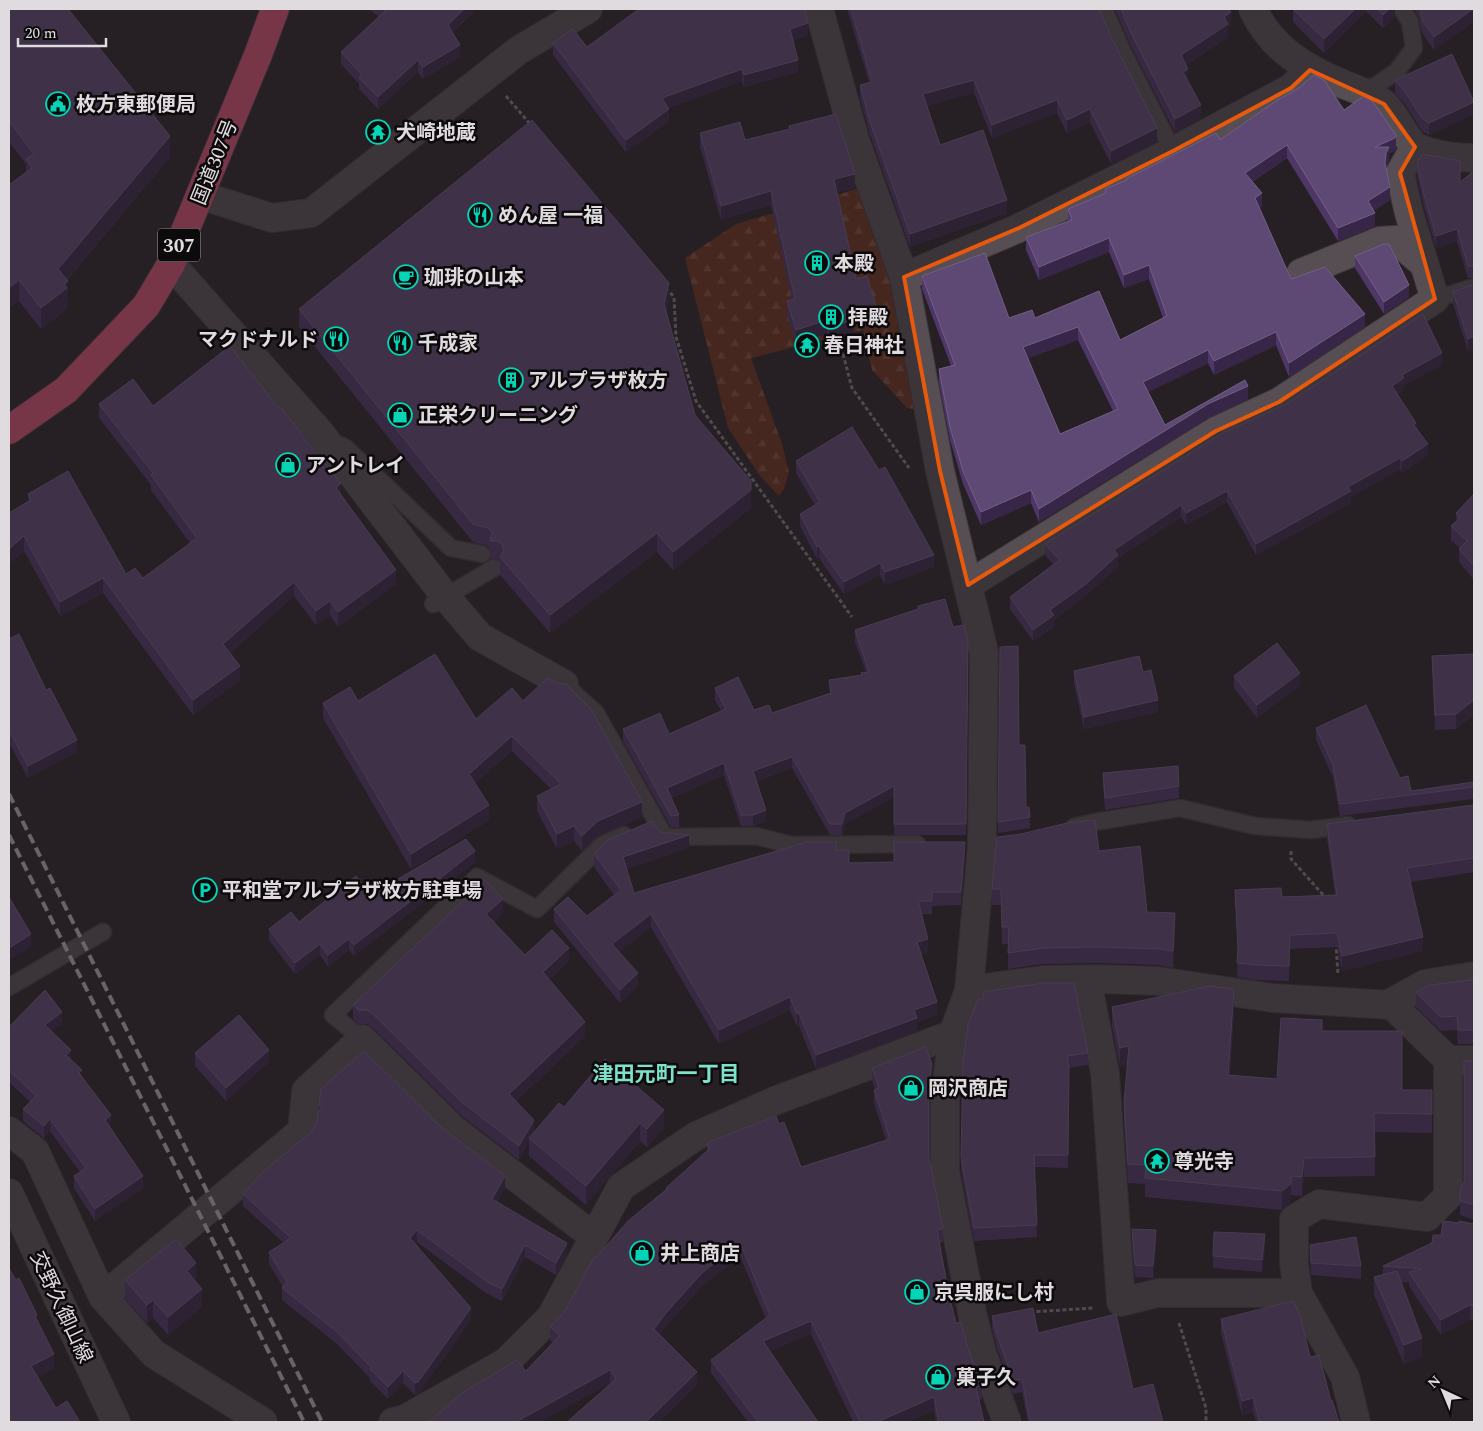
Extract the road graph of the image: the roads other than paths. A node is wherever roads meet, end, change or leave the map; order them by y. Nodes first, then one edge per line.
1 (275, 9) edge
2 (588, 9) edge
3 (819, 9) edge
4 (1104, 9) edge
5 (1253, 9) edge
6 (1402, 9) edge
7 (1310, 70) junction
8 (1365, 92) junction
9 (1415, 147) junction
10 (1173, 151) junction
11 (1474, 159) edge
12 (200, 195) junction
13 (171, 264) junction
14 (1424, 264) junction
15 (1301, 273) edge
16 (904, 277) junction
17 (1474, 287) edge
18 (1435, 299) junction
19 (9, 430) edge
20 (321, 434) junction
21 (482, 554) dead end
22 (494, 568) dead end
23 (968, 585) junction
24 (439, 600) junction
25 (564, 684) joint
26 (656, 822) junction
27 (1365, 823) edge
28 (1057, 832) edge
29 (932, 844) edge
30 (103, 932) dead end
31 (1474, 976) edge
32 (1087, 980) junction
33 (9, 987) edge
34 (969, 990) junction
35 (1387, 1005) junction
36 (953, 1034) junction
37 (362, 1039) junction
38 (1461, 1060) edge
39 (9, 1131) edge
40 (9, 1193) edge
41 (593, 1236) junction
42 (1298, 1293) junction
43 (103, 1297) junction
44 (402, 1421) edge
45 (116, 1422) edge
46 (264, 1422) edge
47 (1007, 1422) edge
48 (1356, 1422) edge

1 - 12 highway, 国道307号 / 307
2 - 12 street
3 - 16 street
4 - 10 lane
5 - 7 street
6 - 8 lane
7 - 8 street
7 - 10 street
8 - 9 street
9 - 11 street
9 - 14 street
10 - 16 street
12 - 13 highway, 国道307号 / 307
13 - 19 highway, 国道307号 / 307
13 - 20 street
14 - 15 street
14 - 18 street
16 - 23 street
17 - 18 lane
18 - 23 street
20 - 21 lane
20 - 24 street
22 - 24 lane
23 - 34 street
24 - 25 street
25 - 26 lane
26 - 29 lane
26 - 37 lane
27 - 28 lane
30 - 33 lane
31 - 35 street
32 - 34 street
32 - 35 street
32 - 42 street
34 - 36 street
35 - 38 street
36 - 41 street
36 - 47 street
37 - 41 street
37 - 43 street
38 - 42 street
39 - 43 street
40 - 45 street, 交野久御山線
41 - 44 street
42 - 48 street
43 - 46 street

